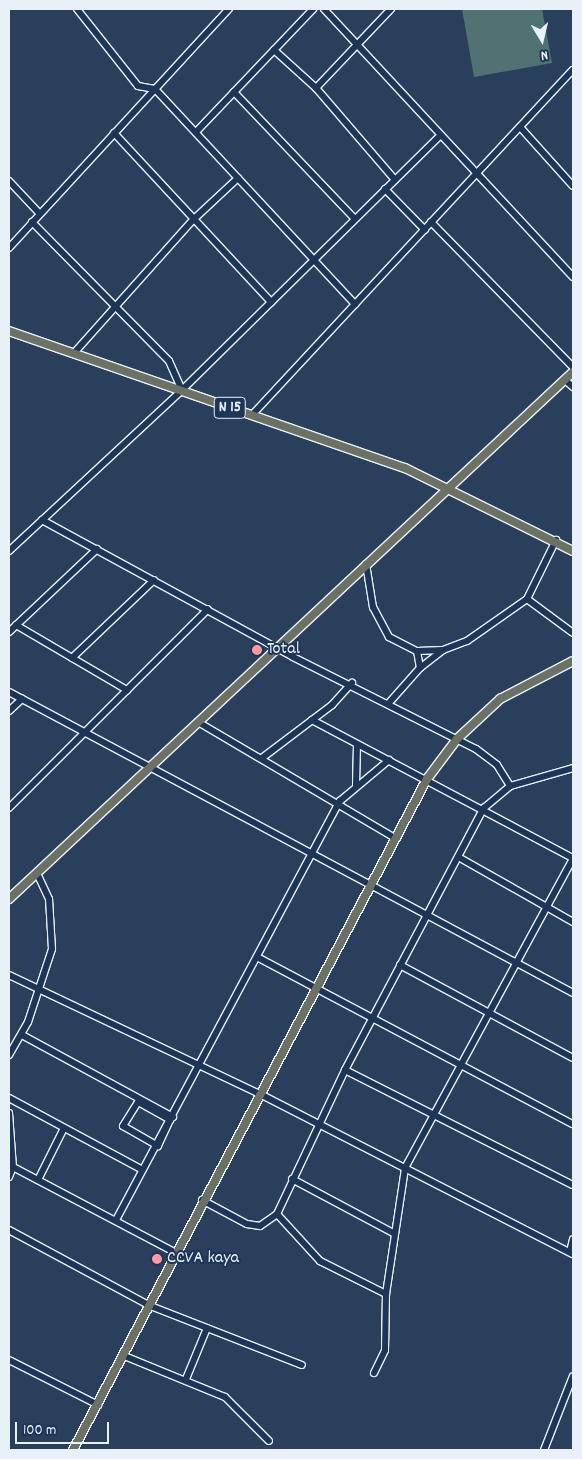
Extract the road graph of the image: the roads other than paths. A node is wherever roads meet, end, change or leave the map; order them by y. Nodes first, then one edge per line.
1 (77, 9) edge
2 (229, 9) edge
3 (313, 9) edge
4 (324, 9) edge
5 (391, 9) edge
6 (357, 44) junction
7 (274, 50) junction
8 (573, 70) edge
9 (316, 88) junction
10 (155, 89) junction
11 (234, 92) junction
12 (520, 127) junction
13 (196, 132) junction
14 (114, 133) junction
15 (441, 135) junction
16 (476, 174) junction
17 (238, 178) junction
18 (395, 180) junction
19 (9, 181) edge
20 (573, 186) edge
21 (385, 189) junction
22 (40, 214) junction
23 (355, 218) junction
24 (194, 219) junction
25 (32, 222) junction
26 (431, 222) junction
27 (425, 230) junction
28 (9, 248) edge
29 (314, 260) junction
30 (573, 277) edge
31 (271, 302) junction
32 (355, 304) junction
33 (116, 307) junction
34 (9, 331) edge
35 (74, 353) junction
36 (573, 367) edge
37 (573, 372) edge
38 (565, 380) junction
39 (573, 387) edge
40 (182, 390) junction
41 (252, 415) junction
42 (449, 489) junction
43 (42, 520) junction
44 (556, 540) junction
45 (97, 549) junction
46 (9, 551) edge
47 (573, 551) edge
48 (366, 564) junction
49 (154, 580) junction
50 (527, 599) junction
51 (208, 609) junction
52 (16, 626) junction
53 (9, 632) edge
54 (573, 633) edge
55 (278, 647) junction
56 (443, 650) junction
57 (417, 651) junction
58 (72, 658) junction
59 (573, 661) edge
60 (420, 668) junction
61 (352, 684) junction
62 (127, 690) junction
63 (9, 692) edge
64 (22, 698) junction
65 (388, 704) junction
66 (9, 711) edge
67 (312, 720) junction
68 (198, 722) junction
69 (84, 732) junction
70 (457, 739) junction
71 (358, 745) junction
72 (262, 758) junction
73 (389, 760) junction
74 (153, 765) junction
75 (573, 768) edge
76 (427, 779) junction
77 (356, 785) junction
78 (510, 786) junction
79 (340, 801) junction
80 (9, 808) edge
81 (484, 808) junction
82 (396, 838) junction
83 (310, 853) junction
84 (460, 858) junction
85 (573, 858) edge
86 (37, 872) junction
87 (370, 885) junction
88 (9, 899) edge
89 (546, 909) junction
90 (428, 913) junction
91 (573, 922) edge
92 (257, 957) junction
93 (518, 962) junction
94 (400, 965) junction
95 (9, 974) edge
96 (316, 985) junction
97 (40, 989) junction
98 (573, 993) edge
99 (489, 1011) junction
100 (373, 1016) junction
101 (22, 1035) junction
102 (9, 1055) edge
103 (573, 1058) edge
104 (463, 1064) junction
105 (201, 1065) junction
106 (345, 1070) junction
107 (258, 1093) junction
108 (9, 1098) edge
109 (9, 1114) edge
110 (436, 1116) junction
111 (173, 1117) junction
112 (317, 1124) junction
113 (573, 1124) edge
114 (64, 1128) junction
115 (158, 1146) junction
116 (13, 1167) junction
117 (405, 1168) junction
118 (141, 1169) junction
119 (9, 1177) edge
120 (292, 1179) junction
121 (38, 1180) junction
122 (573, 1185) edge
123 (202, 1200) junction
124 (277, 1214) junction
125 (116, 1220) junction
126 (9, 1230) edge
127 (393, 1233) junction
128 (573, 1239) edge
129 (174, 1252) junction
130 (572, 1253) edge
131 (386, 1294) junction
132 (148, 1305) junction
133 (207, 1328) junction
134 (122, 1355) junction
135 (9, 1360) edge
136 (302, 1365) dead end
137 (374, 1373) dead end
138 (573, 1376) edge
139 (186, 1379) junction
140 (98, 1405) junction
141 (270, 1442) dead end
142 (73, 1450) edge
143 (544, 1450) edge

1 - 10 street
2 - 10 street
3 - 7 street
4 - 6 street
5 - 6 street
6 - 9 street
6 - 15 street
7 - 9 street
7 - 11 street
8 - 12 street
9 - 18 street
10 - 13 street
10 - 14 street
11 - 13 street
11 - 23 street
12 - 16 street
12 - 20 street
13 - 17 street
14 - 22 street
14 - 24 street
15 - 16 street
15 - 18 street
16 - 26 street
16 - 30 street
17 - 24 street
17 - 29 street
18 - 21 street
19 - 22 street
21 - 23 street
21 - 27 street
22 - 25 street
23 - 29 street
24 - 31 street
24 - 33 street
25 - 28 street
25 - 33 street
26 - 27 street
26 - 36 street
27 - 32 street
29 - 31 street
29 - 32 street
31 - 40 street
32 - 41 street
33 - 35 street
33 - 40 street
34 - 35 main road, N 15
35 - 40 main road, N 15
37 - 38 main road
38 - 39 street
38 - 42 main road
40 - 41 main road, N 15
40 - 43 street
41 - 42 main road, N 15
42 - 44 main road, N 15
42 - 48 main road
43 - 45 street
43 - 46 street
44 - 47 main road, N 15
44 - 50 street
45 - 49 street
45 - 52 street
48 - 55 main road
48 - 57 street
49 - 51 street
49 - 58 street
50 - 54 street
50 - 56 street
51 - 55 street
51 - 62 street
52 - 53 street
52 - 58 street
55 - 61 street
55 - 68 main road
56 - 57 street
56 - 60 street
57 - 60 street
58 - 62 street
59 - 70 main road
60 - 65 street
61 - 65 street
61 - 67 street
62 - 69 street
63 - 64 street
64 - 66 street
64 - 69 street
65 - 70 street
67 - 71 street
67 - 72 street
68 - 72 street
68 - 74 main road
69 - 74 street
69 - 80 street
70 - 76 main road
70 - 78 street
71 - 73 street
71 - 77 street
72 - 79 street
73 - 76 street
73 - 77 street
74 - 83 street
74 - 86 main road
75 - 78 street
76 - 81 street
76 - 82 main road
77 - 79 street
78 - 81 street
79 - 82 street
79 - 83 street
81 - 84 street
81 - 85 street
82 - 87 main road
83 - 87 street
83 - 92 street
84 - 89 street
84 - 90 street
85 - 89 street
86 - 88 main road
86 - 97 street
87 - 90 street
87 - 96 main road
89 - 91 street
89 - 93 street
90 - 93 street
90 - 94 street
92 - 96 street
92 - 105 street
93 - 98 street
93 - 99 street
94 - 99 street
94 - 100 street
95 - 97 street
96 - 100 street
96 - 107 main road
97 - 101 street
97 - 105 street
99 - 103 street
99 - 104 street
100 - 104 street
100 - 106 street
101 - 102 street
101 - 111 street
104 - 110 street
104 - 113 street
105 - 107 street
105 - 111 street
106 - 110 street
106 - 112 street
107 - 112 street
107 - 123 main road
108 - 114 street
109 - 116 street
110 - 117 street
110 - 122 street
111 - 115 street
112 - 117 street
112 - 120 street
114 - 118 street
114 - 121 street
115 - 115 street
115 - 118 street
116 - 119 street
116 - 121 street
117 - 127 street
117 - 130 street
118 - 125 street
120 - 124 street
120 - 127 street
121 - 125 street
123 - 124 street
123 - 129 main road
124 - 131 street
125 - 129 street
126 - 132 street
127 - 131 street
128 - 130 street
129 - 132 main road
131 - 137 street
132 - 133 street
132 - 134 main road
133 - 136 street
133 - 139 street
134 - 139 street
134 - 140 main road
135 - 140 street
138 - 143 street
139 - 141 street
140 - 142 main road

